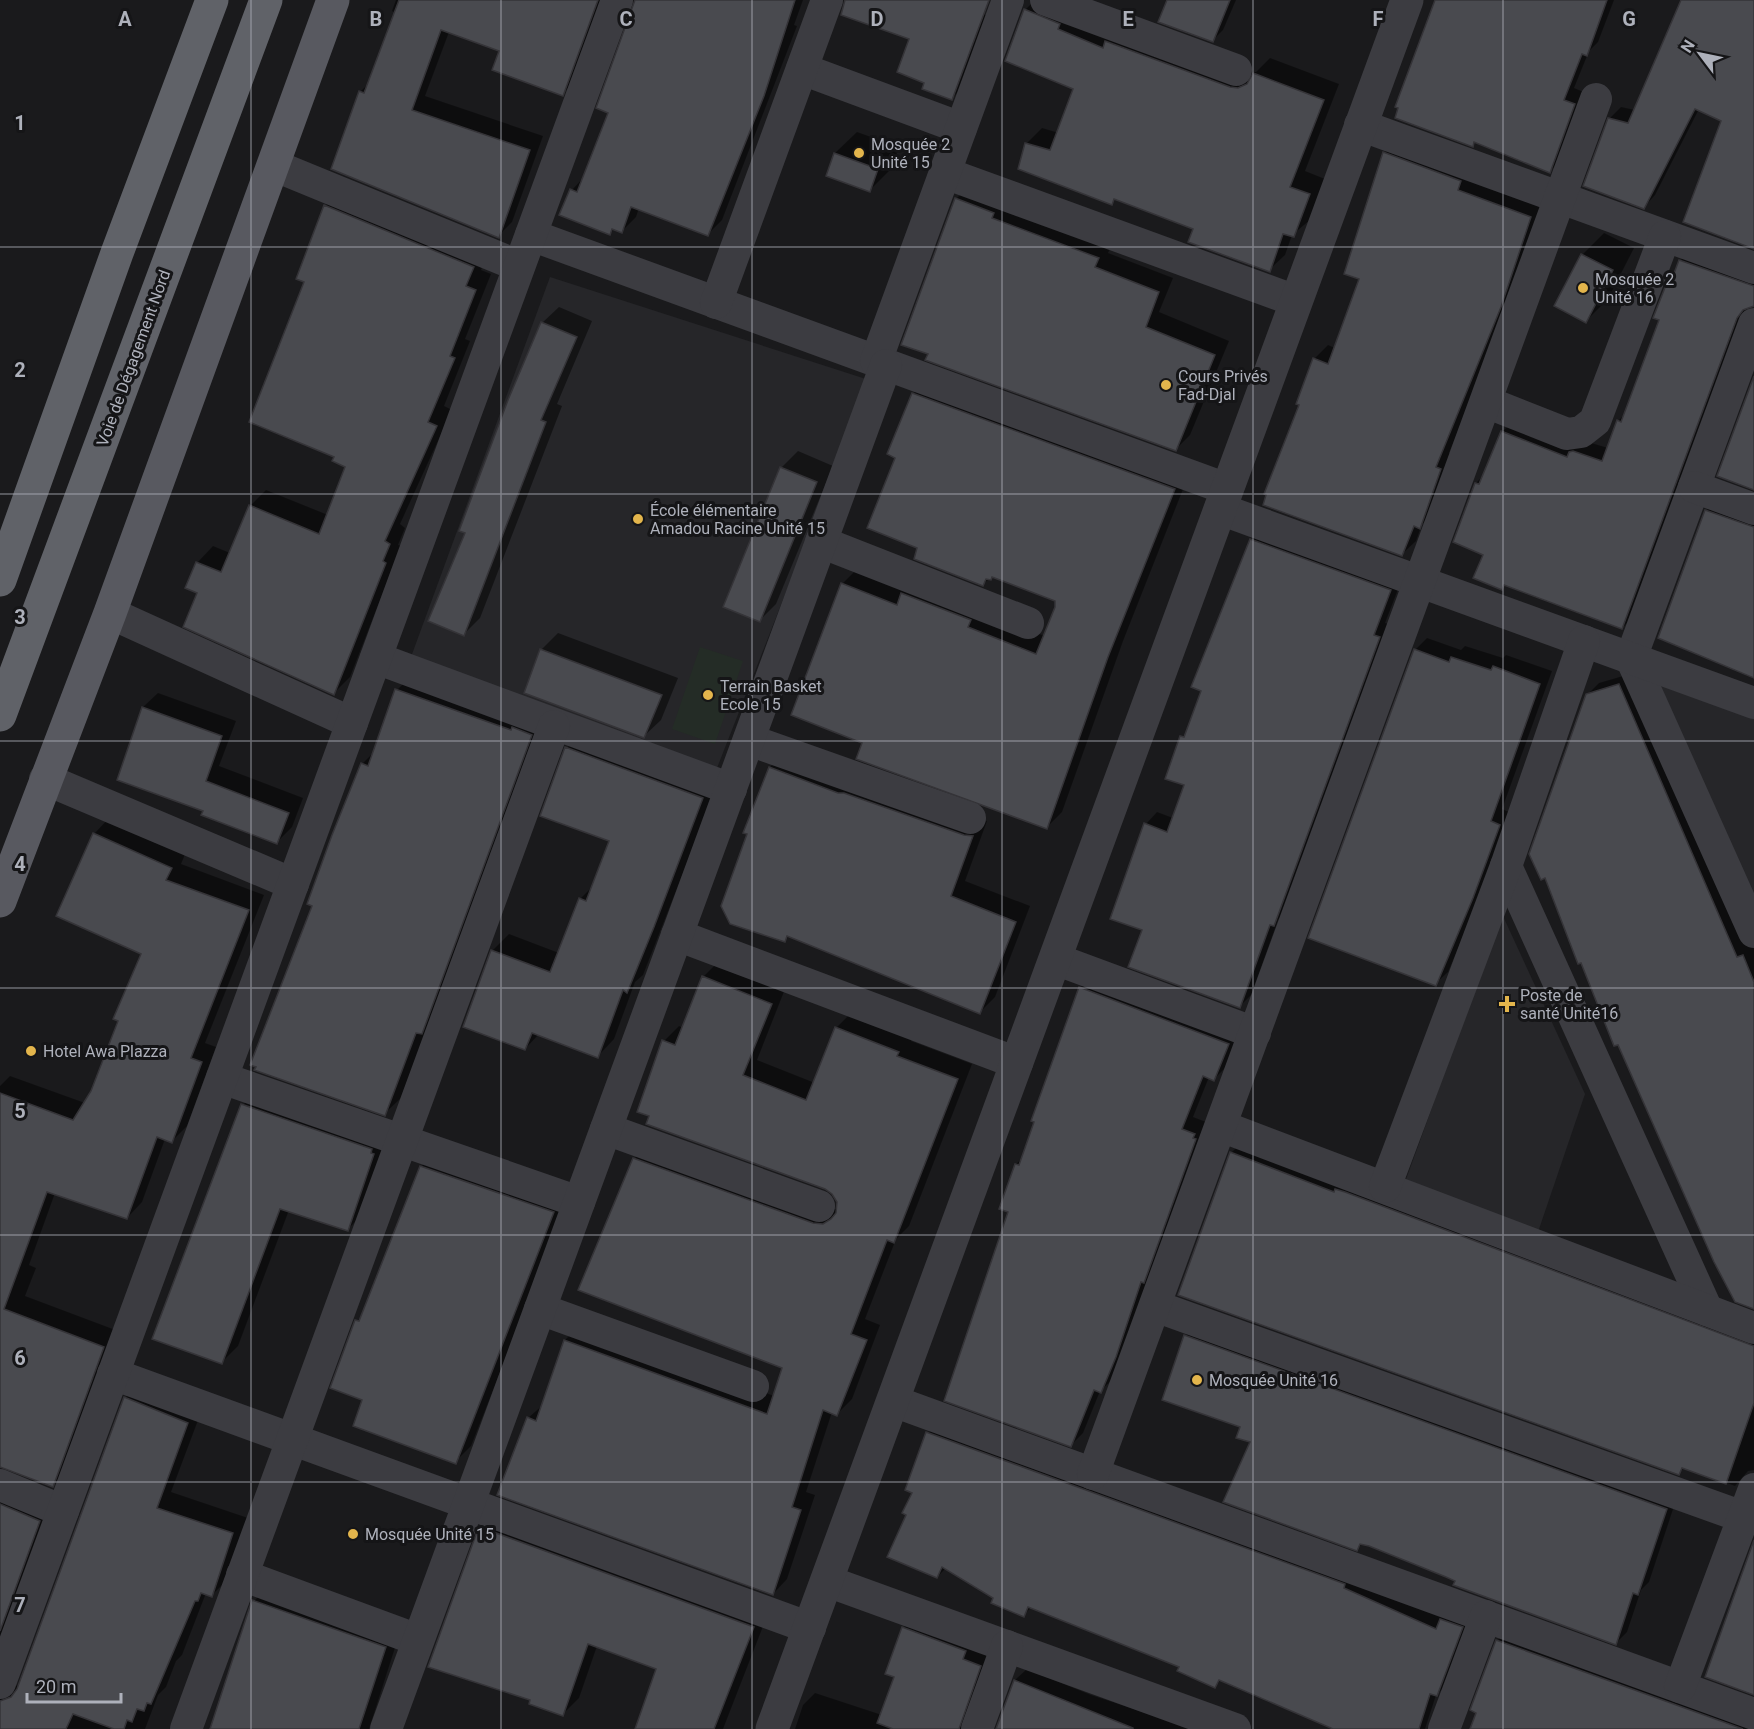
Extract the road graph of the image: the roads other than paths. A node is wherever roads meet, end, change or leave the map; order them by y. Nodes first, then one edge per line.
1 (212, 0) edge
2 (266, 0) edge
3 (333, 0) edge
4 (617, 0) edge
5 (827, 0) edge
6 (1008, 0) edge
7 (1046, 0) edge
8 (1407, 0) edge
9 (1100, 8) edge
10 (802, 69) junction
11 (1236, 70) dead end
12 (1596, 99) dead end
13 (1360, 125) junction
14 (961, 128) junction
15 (273, 165) junction
16 (945, 173) junction
17 (1560, 198) junction
18 (531, 235) junction
19 (1665, 236) junction
20 (519, 266) junction
21 (1754, 268) edge
22 (1296, 301) junction
23 (716, 303) junction
24 (1754, 324) edge
25 (881, 363) junction
26 (1486, 402) junction
27 (1694, 487) junction
28 (1224, 499) junction
29 (1754, 509) edge
30 (821, 542) junction
31 (0, 580) edge
32 (1420, 581) junction
33 (110, 613) junction
34 (1028, 623) dead end
35 (1584, 641) junction
36 (376, 657) junction
37 (1631, 658) junction
38 (1754, 703) edge
39 (0, 715) edge
40 (352, 723) junction
41 (554, 726) junction
42 (748, 740) junction
43 (45, 779) junction
44 (731, 789) junction
45 (970, 818) dead end
46 (1506, 866) junction
47 (293, 884) junction
48 (0, 901) edge
49 (1754, 932) edge
50 (677, 935) junction
51 (1055, 959) junction
52 (1255, 1033) junction
53 (1017, 1063) junction
54 (222, 1078) junction
55 (1221, 1126) junction
56 (606, 1129) junction
57 (401, 1140) junction
58 (1385, 1187) junction
59 (579, 1202) junction
60 (819, 1206) dead end
61 (1155, 1306) junction
62 (540, 1309) junction
63 (1707, 1310) junction
64 (1754, 1329) edge
65 (113, 1374) junction
66 (753, 1386) dead end
67 (893, 1401) junction
68 (292, 1439) junction
69 (1094, 1474) junction
70 (0, 1485) edge
71 (469, 1503) junction
72 (1749, 1503) edge
73 (63, 1511) junction
74 (242, 1575) junction
75 (827, 1581) junction
76 (1486, 1616) junction
77 (810, 1628) junction
78 (418, 1640) junction
79 (1007, 1646) junction
80 (0, 1683) edge
81 (1680, 1687) junction
82 (1754, 1714) edge
83 (186, 1729) edge
84 (386, 1729) edge
85 (772, 1729) edge
86 (977, 1729) edge
87 (1234, 1729) edge
88 (1444, 1729) edge

1 - 31 highway
2 - 39 highway, Voie de Dégagement Nord
3 - 15 main road
4 - 18 street
5 - 10 street
6 - 14 street
7 - 9 street
8 - 13 street
9 - 11 street
10 - 14 street
10 - 23 street
12 - 17 street
13 - 17 street
13 - 22 street
14 - 16 street
15 - 20 street
15 - 33 main road
16 - 22 street
16 - 25 street
17 - 19 street
17 - 26 street
18 - 20 street
18 - 23 street
19 - 21 street
19 - 26 street
20 - 36 street
22 - 28 street
23 - 25 street
24 - 27 street
25 - 28 street
25 - 30 street
26 - 32 street
27 - 29 street
27 - 37 street
28 - 32 street
28 - 51 street
30 - 34 street
30 - 42 street
32 - 35 street
32 - 52 street
33 - 40 street
33 - 43 main road
35 - 37 street
35 - 46 street
36 - 40 street
36 - 41 street
37 - 38 street
37 - 49 street
40 - 47 street
41 - 44 street
41 - 57 street
42 - 44 street
42 - 45 street
43 - 47 street
43 - 48 main road
44 - 50 street
46 - 58 street
46 - 63 street
47 - 54 street
50 - 53 street
50 - 56 street
51 - 52 street
51 - 53 street
52 - 55 street
53 - 67 street
54 - 57 street
54 - 65 street
55 - 58 street
55 - 61 street
56 - 59 street
56 - 60 street
57 - 59 street
57 - 68 street
58 - 63 street
59 - 62 street
61 - 69 street
61 - 72 street
62 - 66 street
62 - 71 street
63 - 64 street
65 - 68 street
65 - 73 street
67 - 69 street
67 - 75 street
68 - 71 street
68 - 74 street
69 - 76 street
70 - 73 street
71 - 77 street
71 - 78 street
72 - 81 street
73 - 80 street
74 - 78 street
74 - 83 street
75 - 77 street
75 - 79 street
76 - 81 street
76 - 88 street
77 - 85 street
78 - 84 street
79 - 86 street
79 - 87 street
81 - 82 street

